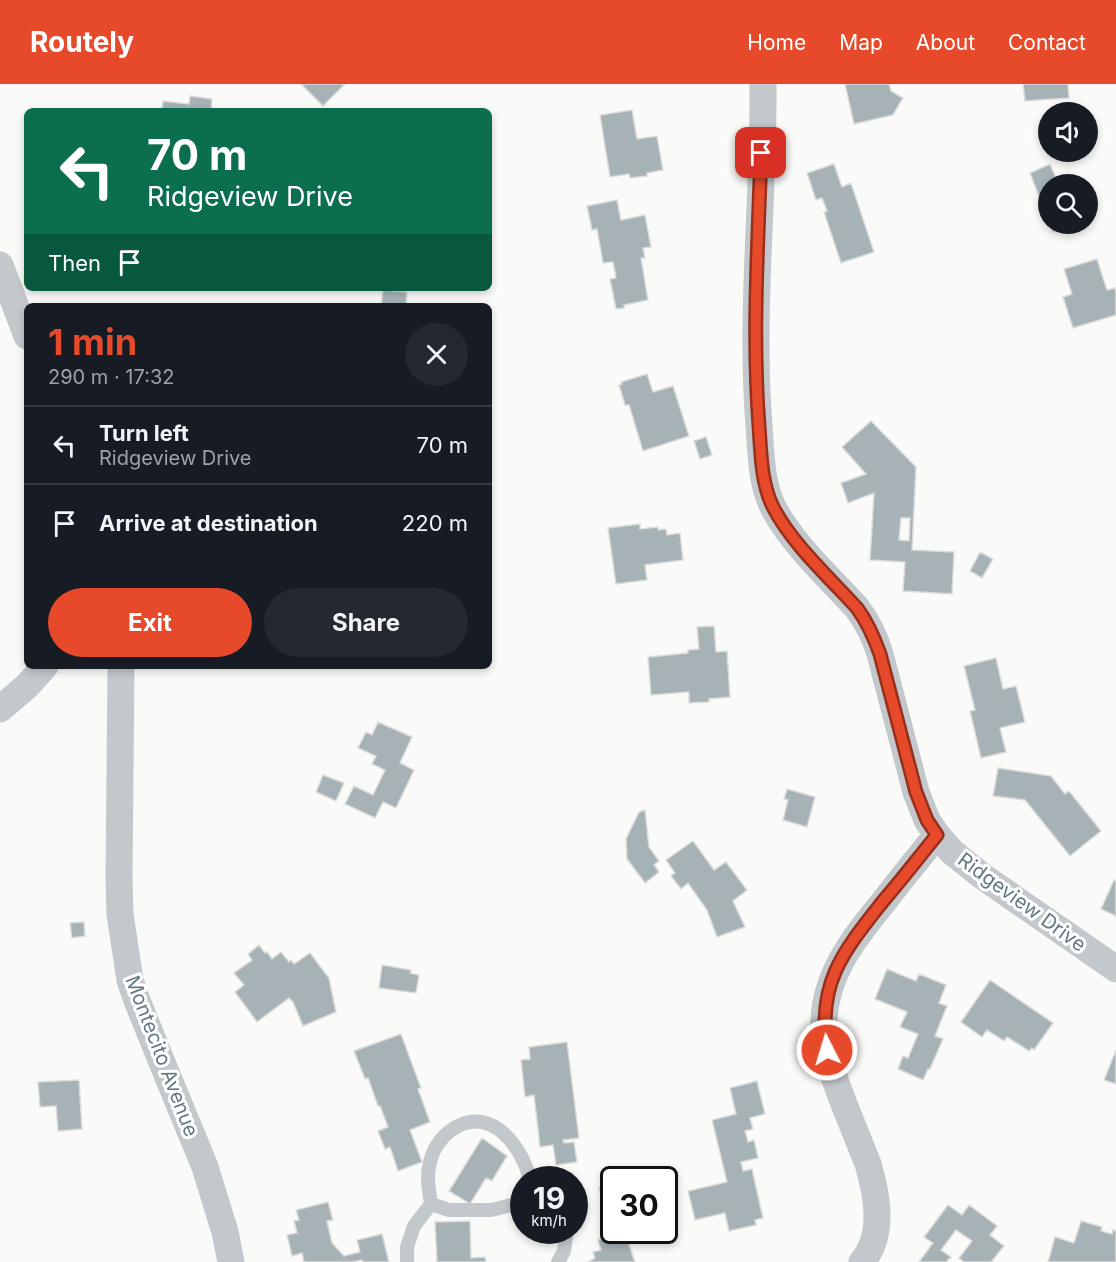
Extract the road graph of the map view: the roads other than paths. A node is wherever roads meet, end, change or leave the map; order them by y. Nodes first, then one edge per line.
1 (763, 84) edge
2 (0, 265) edge
3 (24, 328) edge
4 (42, 669) edge
5 (121, 669) edge
6 (0, 709) edge
7 (937, 835) junction
8 (1116, 969) edge
9 (527, 1166) edge
10 (431, 1204) junction
11 (510, 1205) edge
12 (565, 1244) edge
13 (231, 1262) edge
14 (407, 1262) edge
15 (558, 1262) edge
16 (862, 1262) edge

1 - 7 street, Ridgeview Drive
2 - 3 street
4 - 6 street
5 - 13 street, Montecito Avenue
7 - 8 street, Ridgeview Drive
7 - 16 street
9 - 10 lane
10 - 11 lane
10 - 14 lane
12 - 15 lane

